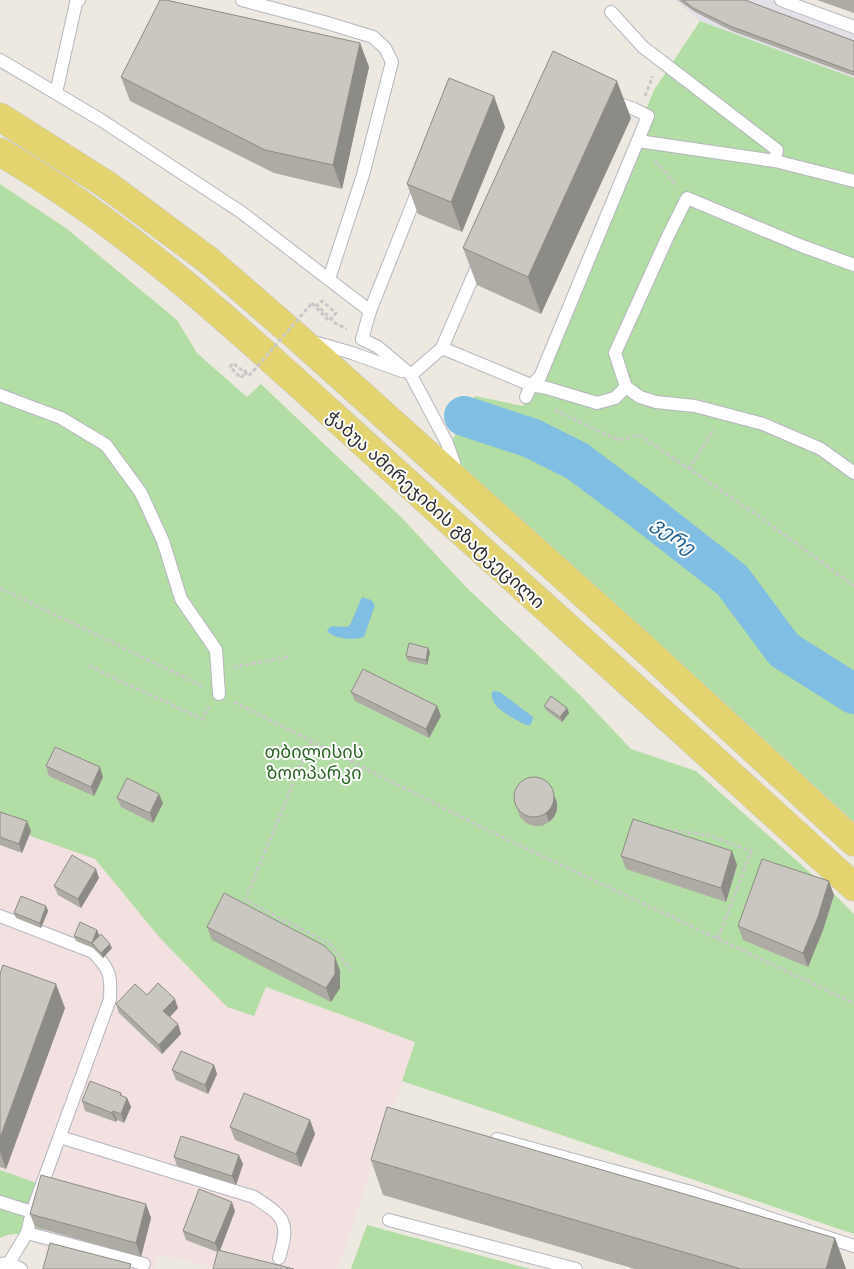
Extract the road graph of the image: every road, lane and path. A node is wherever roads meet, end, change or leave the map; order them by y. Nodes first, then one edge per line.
1 (79, 0) edge
2 (242, 0) edge
3 (781, 0) edge
4 (611, 12) dead end
5 (854, 27) edge
6 (643, 47) junction
7 (0, 60) edge
8 (56, 93) junction
9 (643, 99) dead end
10 (0, 117) edge
11 (638, 141) junction
12 (0, 152) edge
13 (775, 161) junction
14 (423, 178) edge
15 (854, 181) edge
16 (687, 198) junction
17 (854, 265) edge
18 (329, 279) junction
19 (370, 311) junction
20 (335, 322) dead end
21 (297, 337) junction
22 (442, 348) junction
23 (234, 361) dead end
24 (247, 375) junction
25 (411, 375) junction
26 (626, 386) junction
27 (529, 391) junction
28 (0, 395) edge
29 (723, 414) junction
30 (689, 469) junction
31 (852, 470) edge
32 (457, 481) junction
33 (854, 586) edge
34 (0, 588) edge
35 (288, 657) dead end
36 (89, 666) dead end
37 (217, 669) junction
38 (217, 693) junction
39 (311, 741) junction
40 (668, 830) edge
41 (854, 842) edge
42 (854, 887) edge
43 (0, 916) edge
44 (718, 939) junction
45 (352, 970) dead end
46 (854, 1004) edge
47 (60, 1137) junction
48 (489, 1137) edge
49 (0, 1202) edge
50 (32, 1212) junction
51 (389, 1220) dead end
52 (27, 1233) junction
53 (854, 1246) edge
54 (279, 1258) dead end
55 (5, 1263) edge
56 (144, 1264) dead end
57 (21, 1269) edge
58 (576, 1269) edge

1 - 8 lane
2 - 18 lane
3 - 5 lane
4 - 6 lane
6 - 9 path
6 - 13 lane
7 - 8 lane
8 - 18 lane
10 - 21 main road, ჭაბუა ამირეჯიბის გზატკეცილი
11 - 13 lane
11 - 16 path
11 - 22 lane
11 - 27 lane
12 - 42 main road, ჭაბუა ამირეჯიბის გზატკეცილი
13 - 15 lane
14 - 19 lane
16 - 17 lane
16 - 26 lane
18 - 19 lane
19 - 25 lane
20 - 24 path, bridge
21 - 25 lane
21 - 32 main road, ჭაბუა ამირეჯიბის გზატკეცილი
22 - 25 lane
22 - 27 lane
23 - 24 path
24 - 24 path
25 - 32 lane
26 - 27 lane
26 - 29 lane
27 - 30 path
28 - 37 lane
29 - 30 path
29 - 31 lane
30 - 33 path
32 - 41 main road, ჭაბუა ამირეჯიბის გზატკეცილი
34 - 38 path
35 - 37 path
36 - 38 path
37 - 38 lane
38 - 39 path
39 - 44 path
39 - 45 path
40 - 44 path
43 - 47 lane
44 - 46 path
47 - 50 lane
47 - 54 lane
48 - 53 lane
49 - 50 lane
50 - 52 lane
51 - 58 lane
52 - 55 lane
52 - 56 lane
55 - 57 lane

